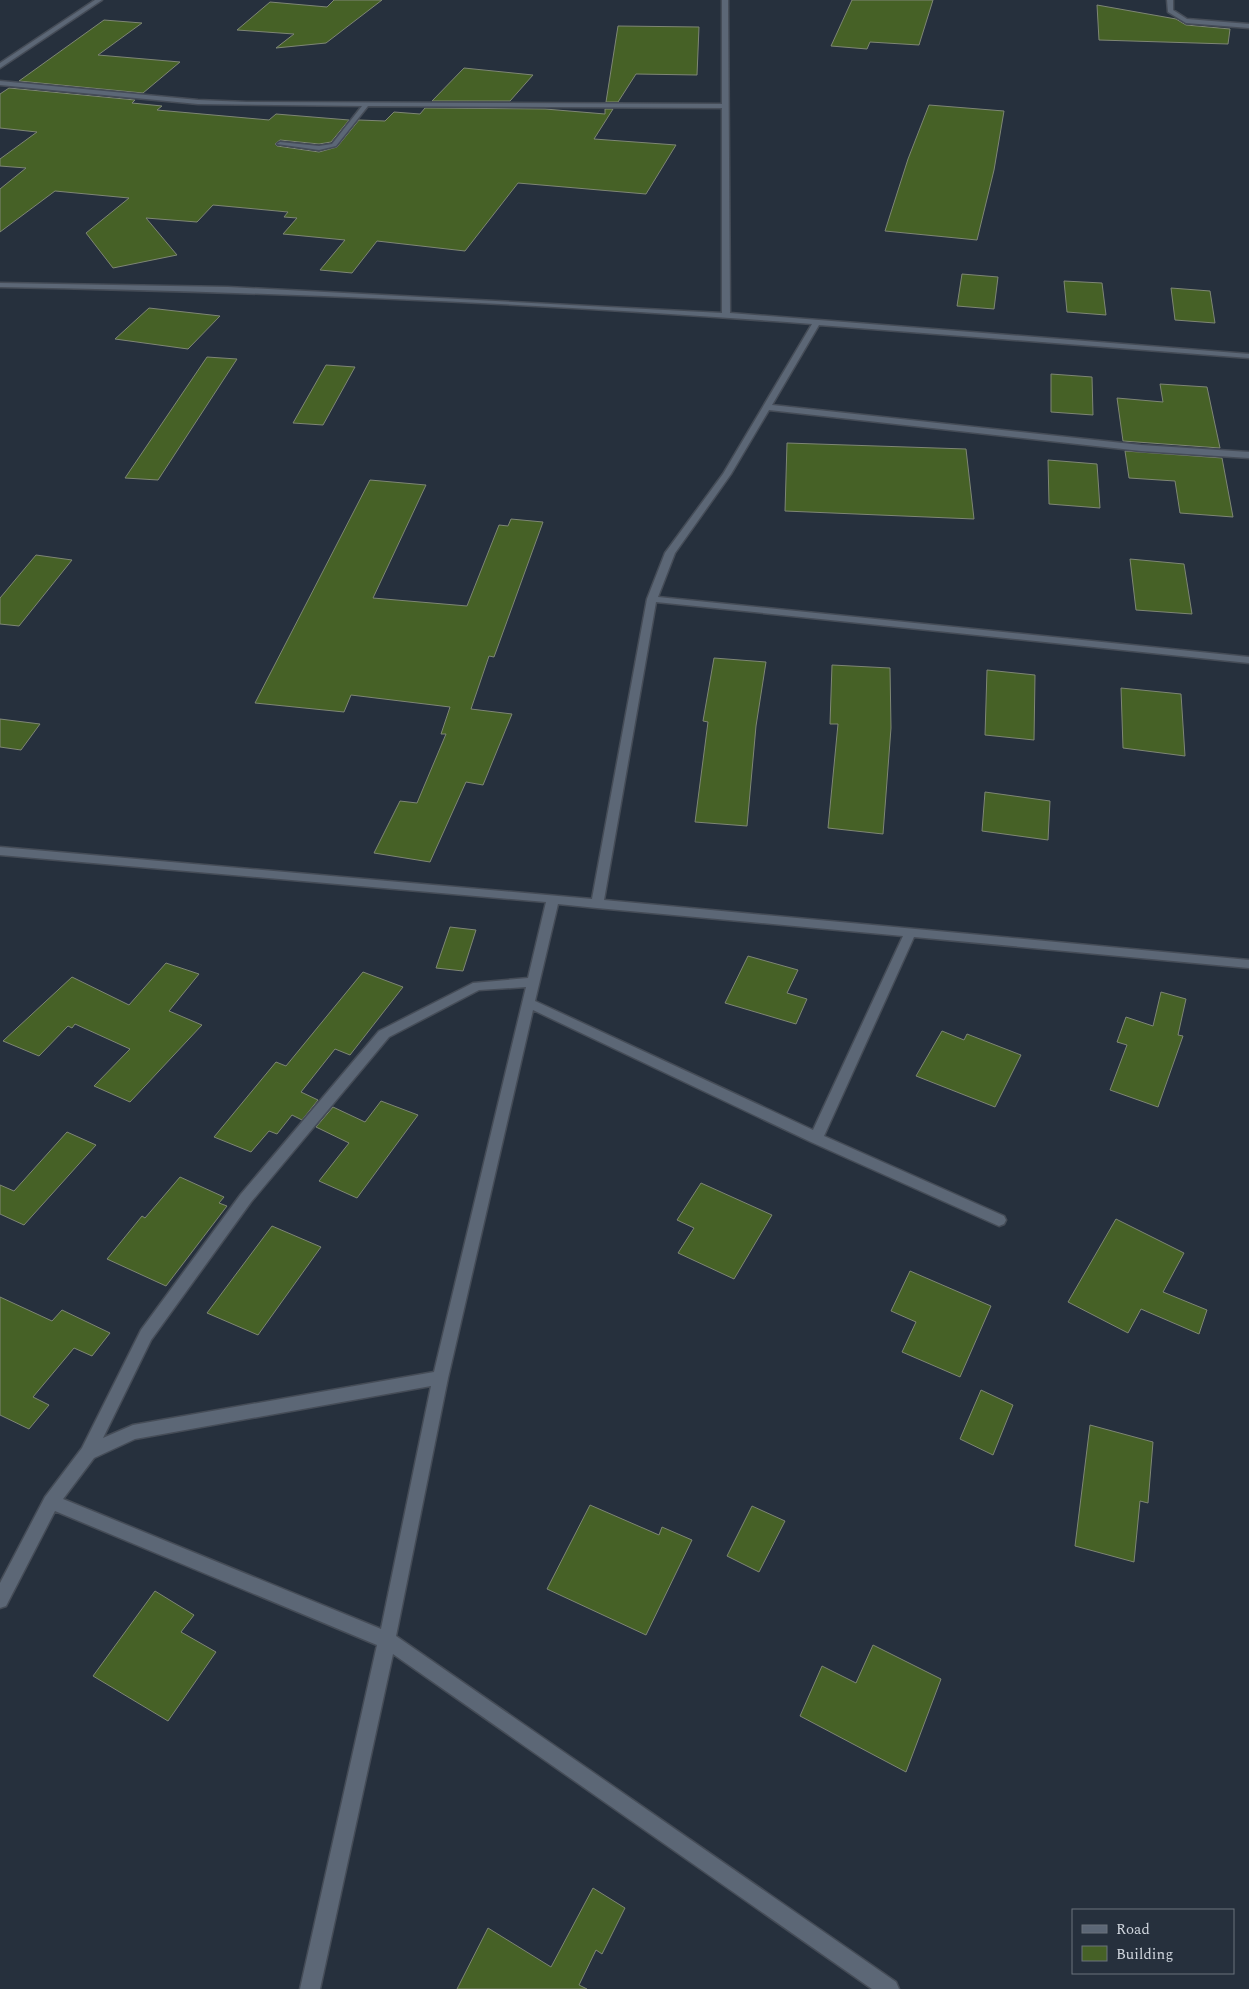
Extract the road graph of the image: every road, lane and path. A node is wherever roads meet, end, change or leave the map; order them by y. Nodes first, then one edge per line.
1 (98, 0) edge
2 (725, 0) edge
3 (1170, 0) edge
4 (1249, 26) edge
5 (0, 66) edge
6 (0, 83) edge
7 (368, 103) junction
8 (725, 106) junction
9 (280, 144) dead end
10 (0, 285) edge
11 (726, 315) junction
12 (816, 324) junction
13 (1249, 356) edge
14 (766, 407) junction
15 (1249, 456) edge
16 (652, 599) junction
17 (1249, 660) edge
18 (0, 851) edge
19 (553, 899) junction
20 (597, 904) junction
21 (910, 933) junction
22 (1249, 964) edge
23 (534, 982) junction
24 (529, 1004) junction
25 (816, 1138) junction
26 (999, 1220) dead end
27 (440, 1378) junction
28 (88, 1453) junction
29 (51, 1502) junction
30 (0, 1600) edge
31 (387, 1640) junction
32 (310, 1989) edge
33 (889, 1989) edge

1 - 5 street
2 - 8 street
3 - 4 street
6 - 7 street
7 - 8 street
7 - 9 street
8 - 11 street
10 - 11 street
11 - 12 street
12 - 13 street
12 - 14 street
14 - 15 street
14 - 16 street
16 - 17 street
16 - 20 street
18 - 19 street
19 - 20 street
19 - 23 street
20 - 21 street
21 - 22 street
21 - 25 street
23 - 24 street
23 - 28 street
24 - 25 street
24 - 27 street
25 - 26 street
27 - 28 street
27 - 31 street
28 - 29 street
29 - 30 street
29 - 31 street
31 - 32 street
31 - 33 street

